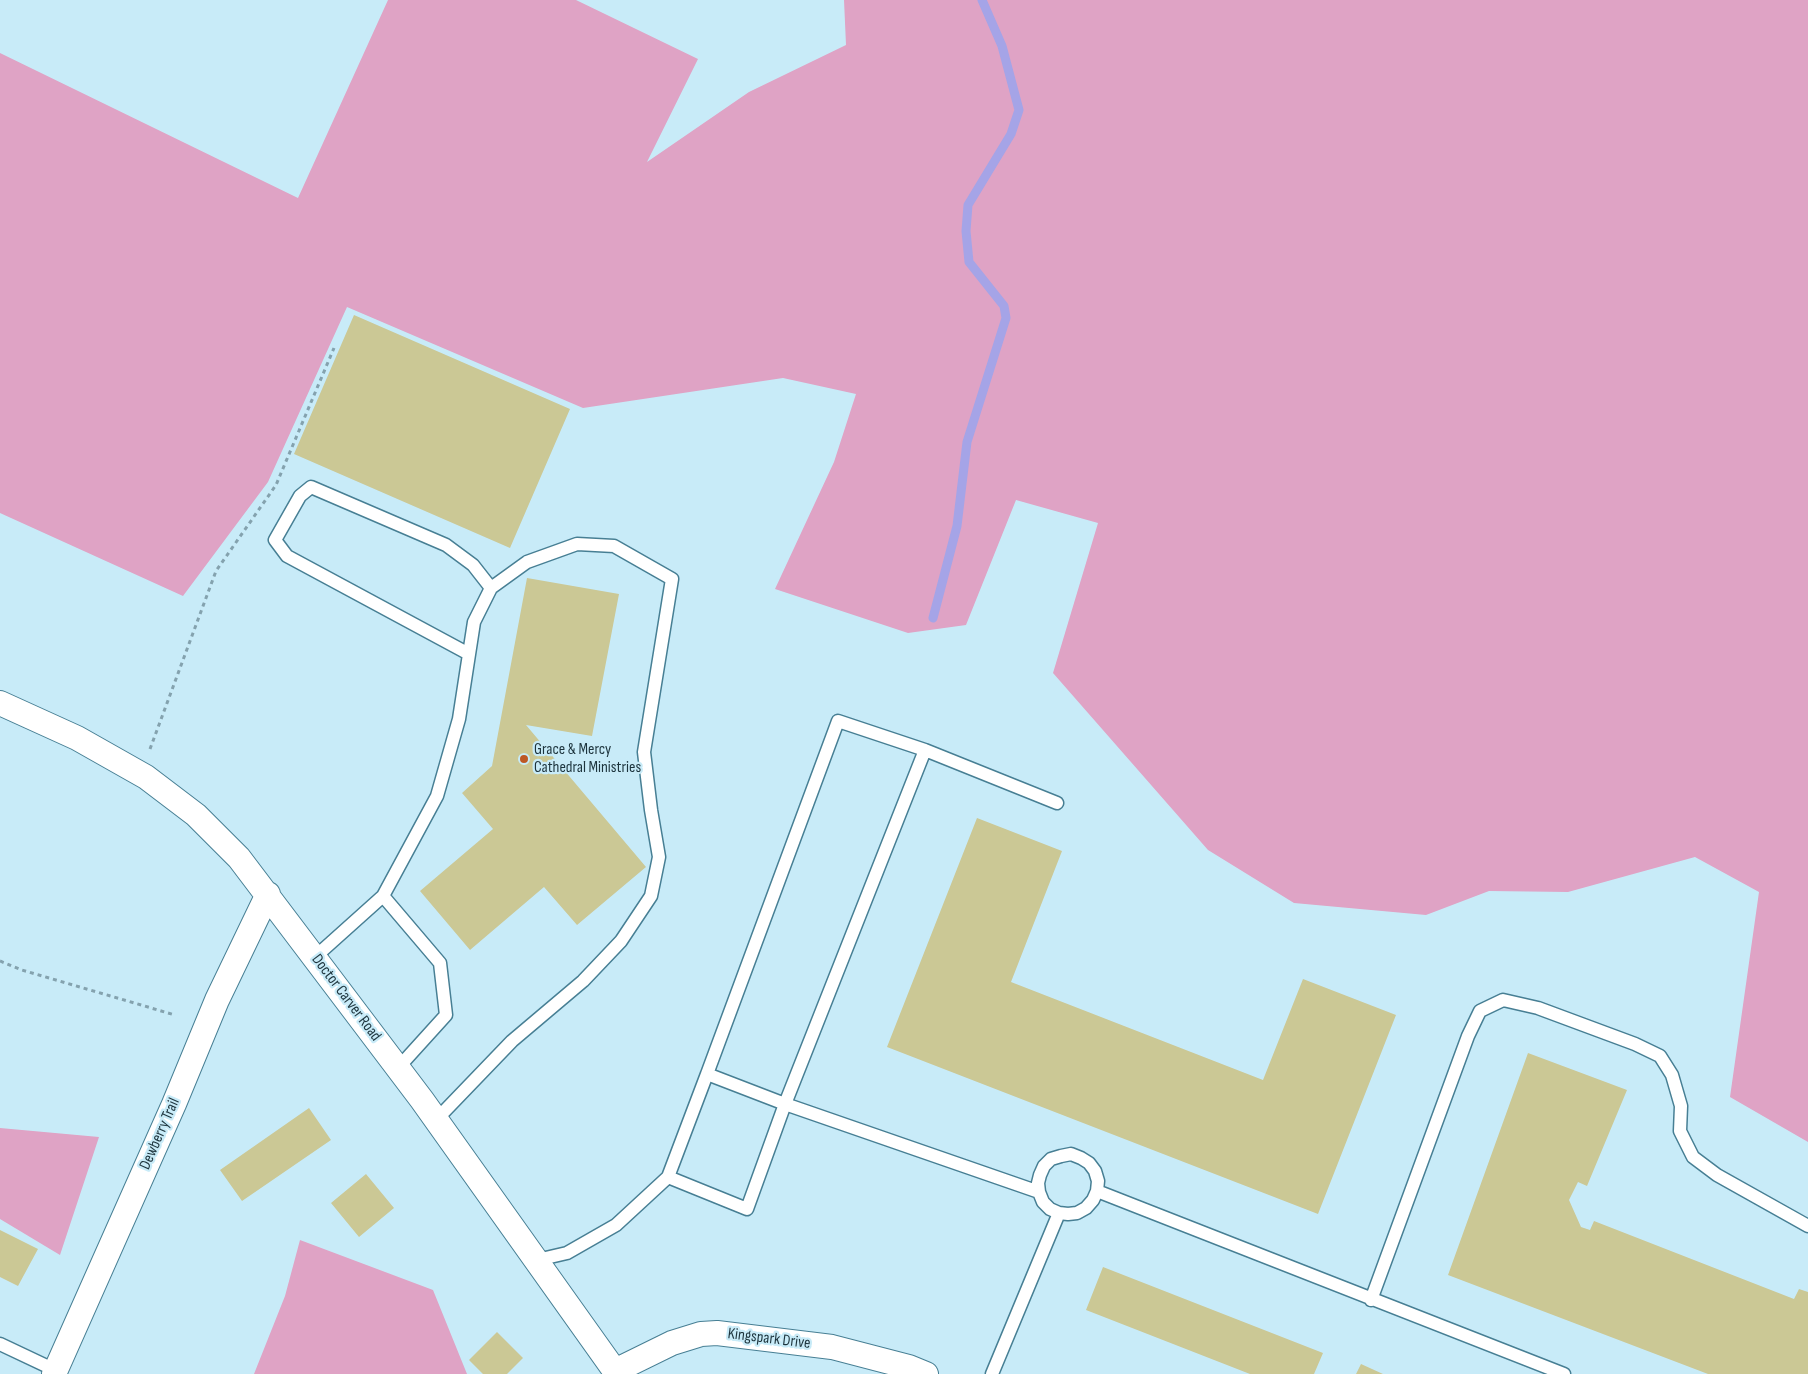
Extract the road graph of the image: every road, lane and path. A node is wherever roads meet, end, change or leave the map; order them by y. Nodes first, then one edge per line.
1 (334, 348) dead end
2 (491, 588) junction
3 (469, 654) junction
4 (0, 703) edge
5 (925, 750) junction
6 (149, 752) dead end
7 (1057, 803) dead end
8 (268, 894) junction
9 (383, 896) junction
10 (315, 957) junction
11 (0, 960) edge
12 (175, 1014) dead end
13 (398, 1068) junction
14 (707, 1074) junction
15 (785, 1104) junction
16 (436, 1120) junction
17 (668, 1177) junction
18 (1097, 1191) junction
19 (1039, 1192) junction
20 (1059, 1213) junction
21 (1808, 1226) edge
22 (537, 1260) junction
23 (1371, 1300) junction
24 (0, 1344) edge
25 (54, 1372) edge
26 (616, 1372) edge
27 (926, 1374) edge
28 (992, 1374) edge
29 (1564, 1374) edge

1 - 6 path
2 - 3 lane
2 - 3 lane
2 - 16 lane
3 - 9 lane
4 - 8 street, Doctor Carver Road
5 - 7 lane
5 - 14 lane
5 - 15 lane
8 - 10 street, Doctor Carver Road
8 - 25 street, Dewberry Trail
9 - 10 lane
9 - 13 lane
10 - 13 street, Doctor Carver Road
11 - 12 path
13 - 16 street, Doctor Carver Road
14 - 15 lane
14 - 17 lane
15 - 17 lane
15 - 19 lane
16 - 22 street, Doctor Carver Road
17 - 22 lane
18 - 19 lane
18 - 20 lane
18 - 23 lane
19 - 20 lane
20 - 28 lane
21 - 23 lane
22 - 26 street, Doctor Carver Road
23 - 29 lane
24 - 25 lane
26 - 27 street, Kingspark Drive

